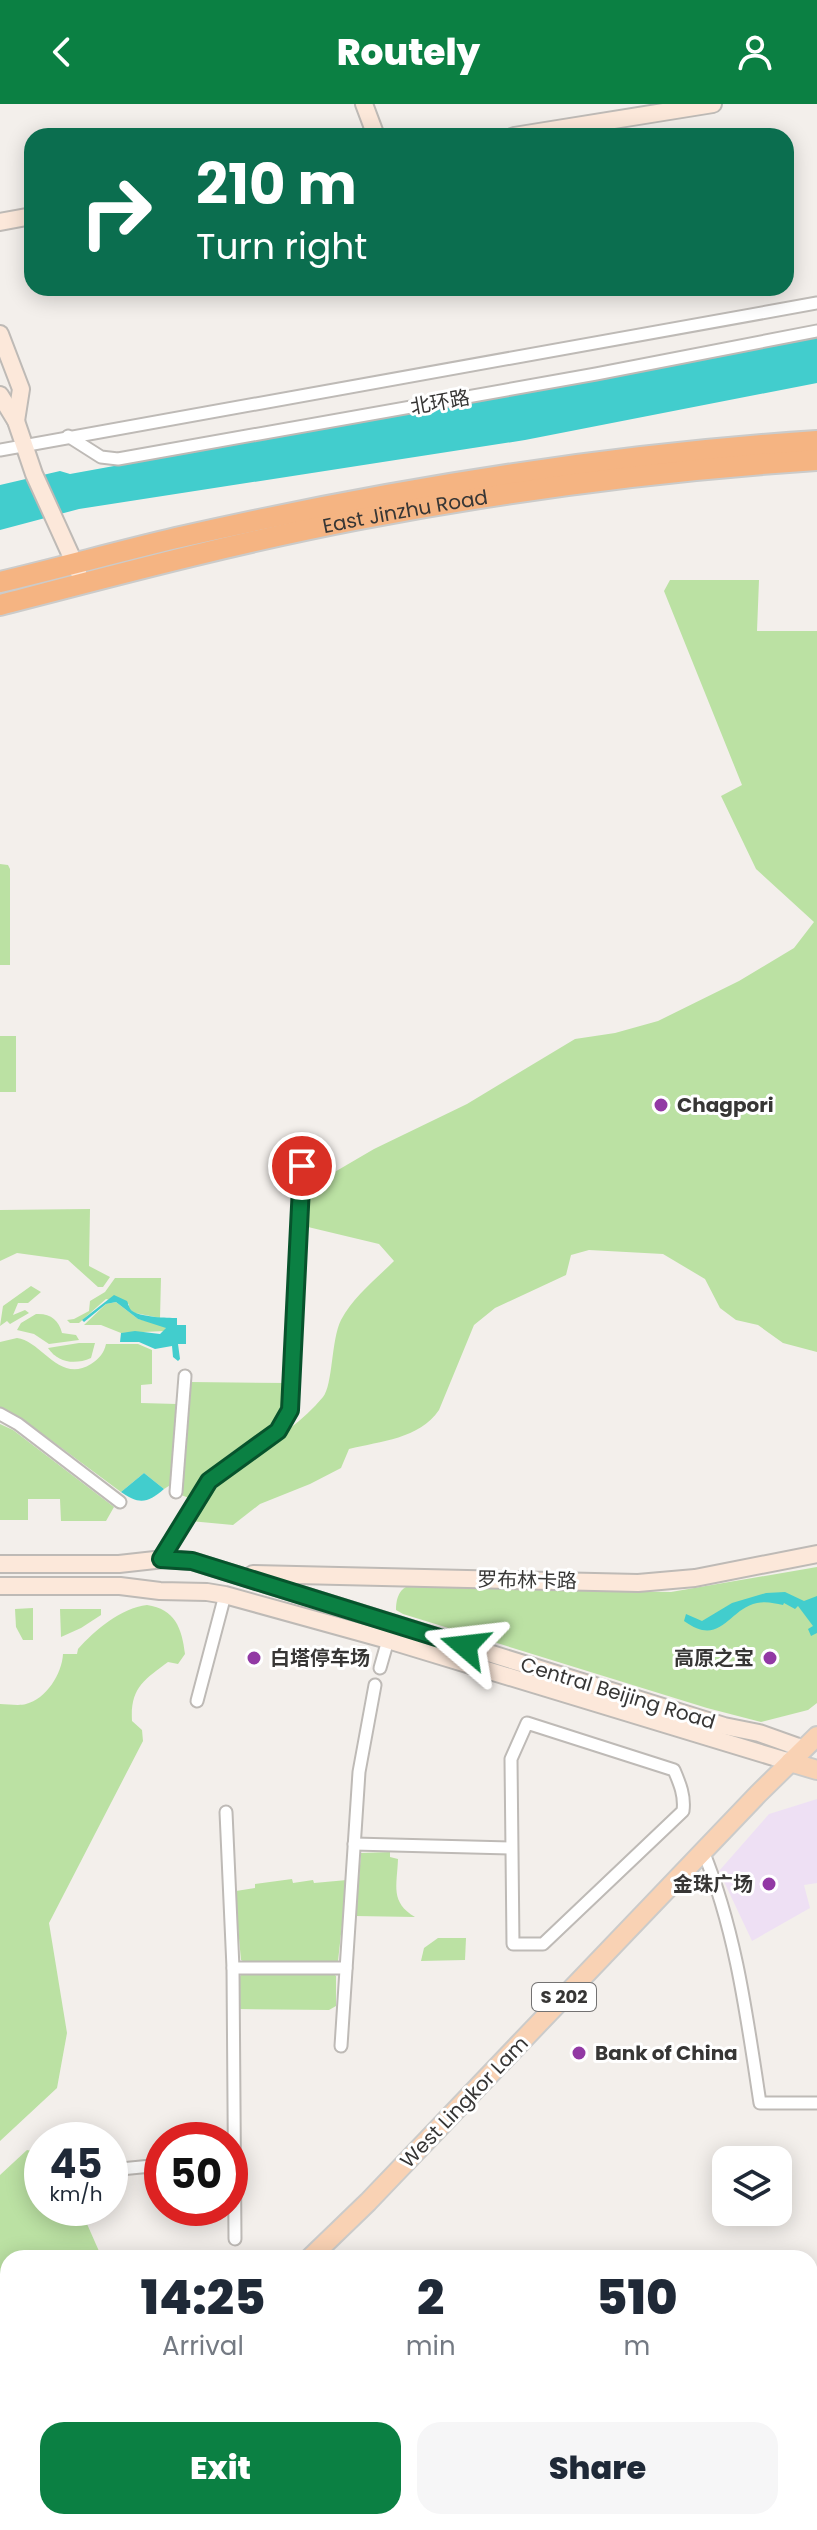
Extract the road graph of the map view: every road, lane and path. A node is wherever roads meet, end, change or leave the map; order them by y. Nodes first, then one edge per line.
1 (364, 104) edge
2 (713, 104) edge
3 (373, 128) edge
4 (564, 128) edge
5 (24, 218) edge
6 (0, 222) edge
7 (817, 303) edge
8 (817, 331) edge
9 (0, 334) edge
10 (0, 395) edge
11 (16, 421) junction
12 (68, 436) junction
13 (817, 441) edge
14 (25, 446) junction
15 (0, 450) edge
16 (817, 460) edge
17 (75, 564) junction
18 (0, 582) edge
19 (84, 583) junction
20 (0, 605) edge
21 (302, 1166) dead end
22 (185, 1376) dead end
23 (0, 1414) edge
24 (176, 1492) dead end
25 (120, 1502) dead end
26 (817, 1554) edge
27 (161, 1559) junction
28 (0, 1564) edge
29 (234, 1573) junction
30 (0, 1586) edge
31 (225, 1595) junction
32 (388, 1640) junction
33 (380, 1668) dead end
34 (375, 1685) dead end
35 (197, 1701) dead end
36 (813, 1745) edge
37 (790, 1762) junction
38 (817, 1770) edge
39 (226, 1812) dead end
40 (354, 1844) junction
41 (510, 1848) junction
42 (703, 1851) junction
43 (233, 1968) junction
44 (346, 1968) junction
45 (341, 2046) dead end
46 (817, 2103) edge
47 (232, 2122) edge
48 (235, 2226) edge
49 (235, 2239) dead end
50 (318, 2250) edge

1 - 3 main road
2 - 4 main road
5 - 6 main road
7 - 12 street
8 - 12 street, 北环路
9 - 11 main road
10 - 11 main road
11 - 14 main road
12 - 14 street
13 - 17 highway, East Jinzhu Road
14 - 15 street
14 - 17 main road
16 - 19 highway, East Jinzhu Road
17 - 18 highway, East Jinzhu Road
17 - 19 main road
19 - 20 highway, East Jinzhu Road
21 - 27 street
22 - 24 street
23 - 25 street
26 - 29 main road, 罗布林卡路
27 - 28 main road, Central Beijing Road
27 - 29 main road, Central Beijing Road
29 - 36 main road, Central Beijing Road
30 - 31 main road, Central Beijing Road
31 - 32 main road, Central Beijing Road
31 - 35 street
32 - 33 street
32 - 37 main road, Central Beijing Road
34 - 40 street
36 - 37 main road, West Lingkor Lam / S 202
37 - 38 main road, Central Beijing Road
37 - 42 main road, West Lingkor Lam / S 202
39 - 43 street
40 - 41 street
40 - 44 street
41 - 41 street
42 - 46 street
42 - 50 main road, West Lingkor Lam / S 202
43 - 44 street
43 - 47 street
44 - 45 street
48 - 49 street

